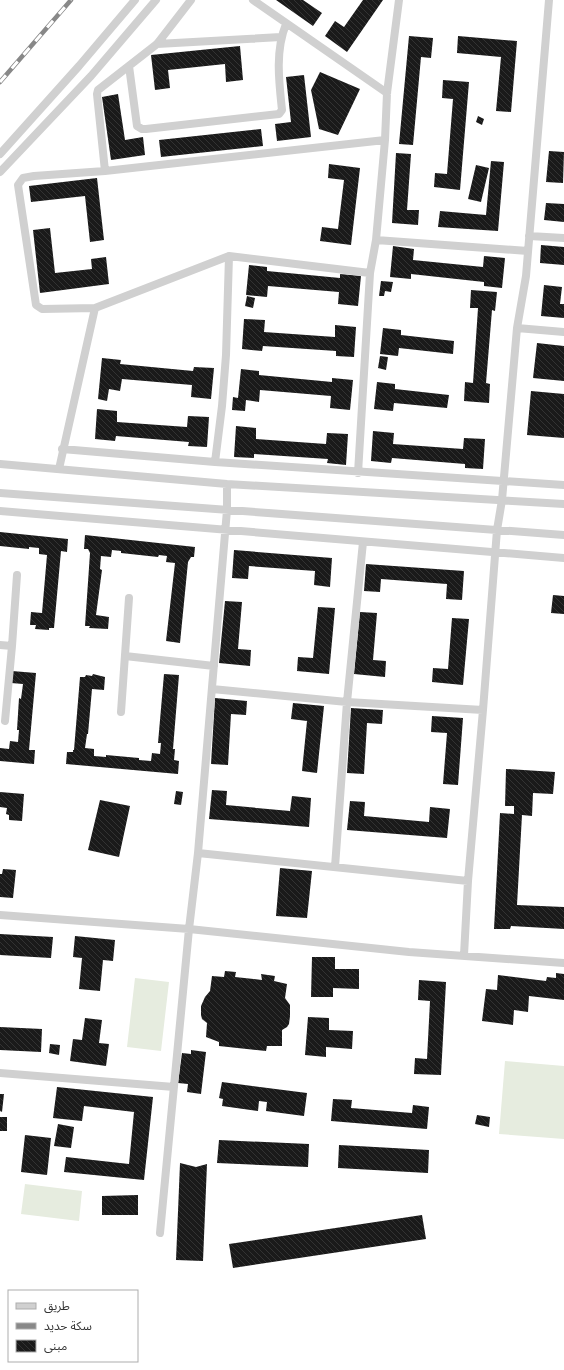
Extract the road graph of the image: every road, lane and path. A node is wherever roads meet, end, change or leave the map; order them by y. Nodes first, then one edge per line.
1 (135, 0) edge
2 (156, 0) edge
3 (191, 0) edge
4 (253, 0) edge
5 (399, 0) edge
6 (549, 0) edge
7 (286, 24) junction
8 (281, 37) junction
9 (157, 44) junction
10 (129, 66) junction
11 (387, 93) junction
12 (385, 140) junction
13 (0, 154) edge
14 (105, 171) junction
15 (0, 172) edge
16 (529, 236) junction
17 (564, 238) edge
18 (376, 240) junction
19 (528, 251) junction
20 (229, 256) junction
21 (370, 273) junction
22 (95, 308) junction
23 (517, 328) junction
24 (564, 332) edge
25 (62, 449) junction
26 (215, 462) junction
27 (0, 464) edge
28 (59, 469) junction
29 (358, 473) junction
30 (503, 482) junction
31 (227, 484) junction
32 (564, 486) edge
33 (0, 493) edge
34 (502, 500) junction
35 (564, 504) edge
36 (227, 510) junction
37 (0, 511) edge
38 (225, 530) junction
39 (497, 530) junction
40 (564, 535) edge
41 (363, 542) junction
42 (495, 552) junction
43 (564, 558) edge
44 (17, 575) dead end
45 (129, 598) dead end
46 (0, 645) edge
47 (12, 646) junction
48 (125, 656) junction
49 (214, 666) junction
50 (212, 689) junction
51 (347, 702) junction
52 (483, 710) junction
53 (121, 712) dead end
54 (5, 721) dead end
55 (198, 853) junction
56 (335, 867) junction
57 (468, 881) junction
58 (0, 915) edge
59 (189, 929) junction
60 (464, 955) junction
61 (564, 963) edge
62 (0, 1073) edge
63 (174, 1087) junction
64 (160, 1233) dead end

1 - 13 street
2 - 15 street
3 - 9 street
4 - 7 street
5 - 11 street
6 - 16 street
7 - 8 street
7 - 11 street
8 - 9 street
8 - 10 street
9 - 10 street
10 - 14 street
11 - 12 street
12 - 14 street
12 - 18 street
14 - 22 street
16 - 17 street
16 - 19 street
18 - 19 street
18 - 21 street
19 - 23 street
20 - 21 street
20 - 22 street
20 - 26 street
21 - 29 street
22 - 25 street
23 - 24 street
23 - 30 street
25 - 26 street
25 - 28 street
26 - 29 street
27 - 28 street
28 - 31 street
29 - 30 street
30 - 32 street
30 - 34 street
31 - 34 street
31 - 36 street
33 - 36 street
34 - 35 street
34 - 39 street
36 - 38 street
36 - 39 street
37 - 38 street
38 - 41 street
38 - 49 street
39 - 40 street
39 - 42 street
41 - 42 street
41 - 51 street
42 - 43 street
42 - 52 street
44 - 47 street
45 - 48 street
46 - 47 street
47 - 54 street
48 - 49 street
48 - 53 street
49 - 50 street
50 - 51 street
50 - 55 street
51 - 52 street
51 - 56 street
52 - 57 street
55 - 56 street
55 - 59 street
56 - 57 street
57 - 60 street
58 - 59 street
59 - 60 street
59 - 63 street
60 - 61 street
62 - 63 street
63 - 64 street

